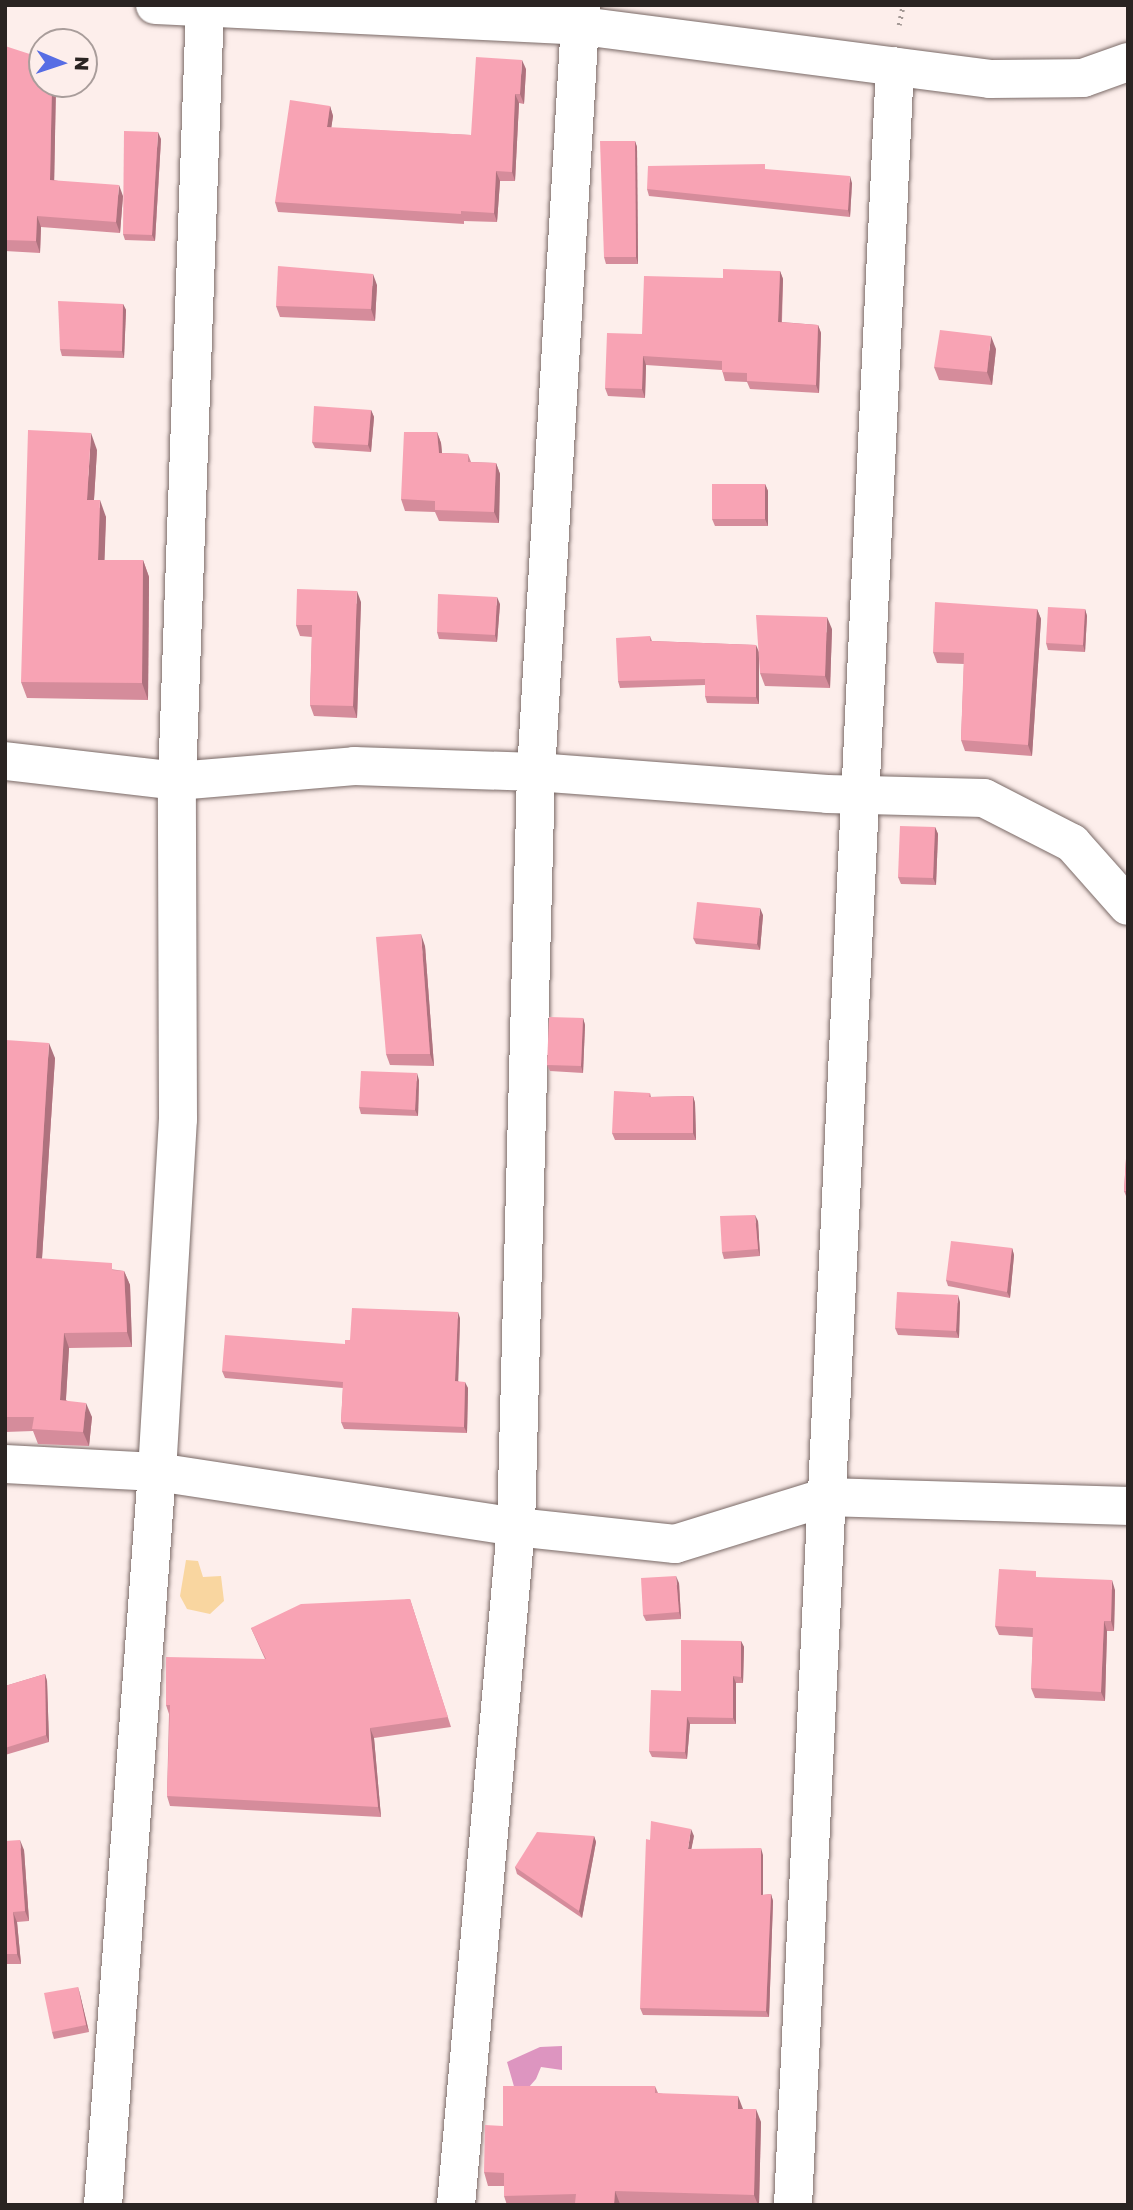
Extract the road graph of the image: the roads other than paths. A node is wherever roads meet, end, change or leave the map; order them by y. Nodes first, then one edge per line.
1 (155, 5) edge
2 (204, 7) edge
3 (582, 16) edge
4 (1128, 62) edge
5 (895, 65) junction
6 (5, 761) edge
7 (536, 772) junction
8 (177, 781) junction
9 (861, 795) junction
10 (1128, 906) edge
11 (5, 1464) edge
12 (157, 1472) junction
13 (827, 1497) junction
14 (1128, 1506) edge
15 (516, 1527) junction
16 (103, 2205) edge
17 (456, 2205) edge
18 (793, 2205) edge

1 - 2 street
2 - 3 street
2 - 8 street
3 - 5 street
3 - 7 street
4 - 5 street
5 - 9 street
6 - 8 street
7 - 8 street
7 - 9 street
7 - 15 street
8 - 12 street
9 - 10 street
9 - 13 street
11 - 12 street
12 - 15 street
12 - 16 street
13 - 14 street
13 - 15 street
13 - 18 street
15 - 17 street

